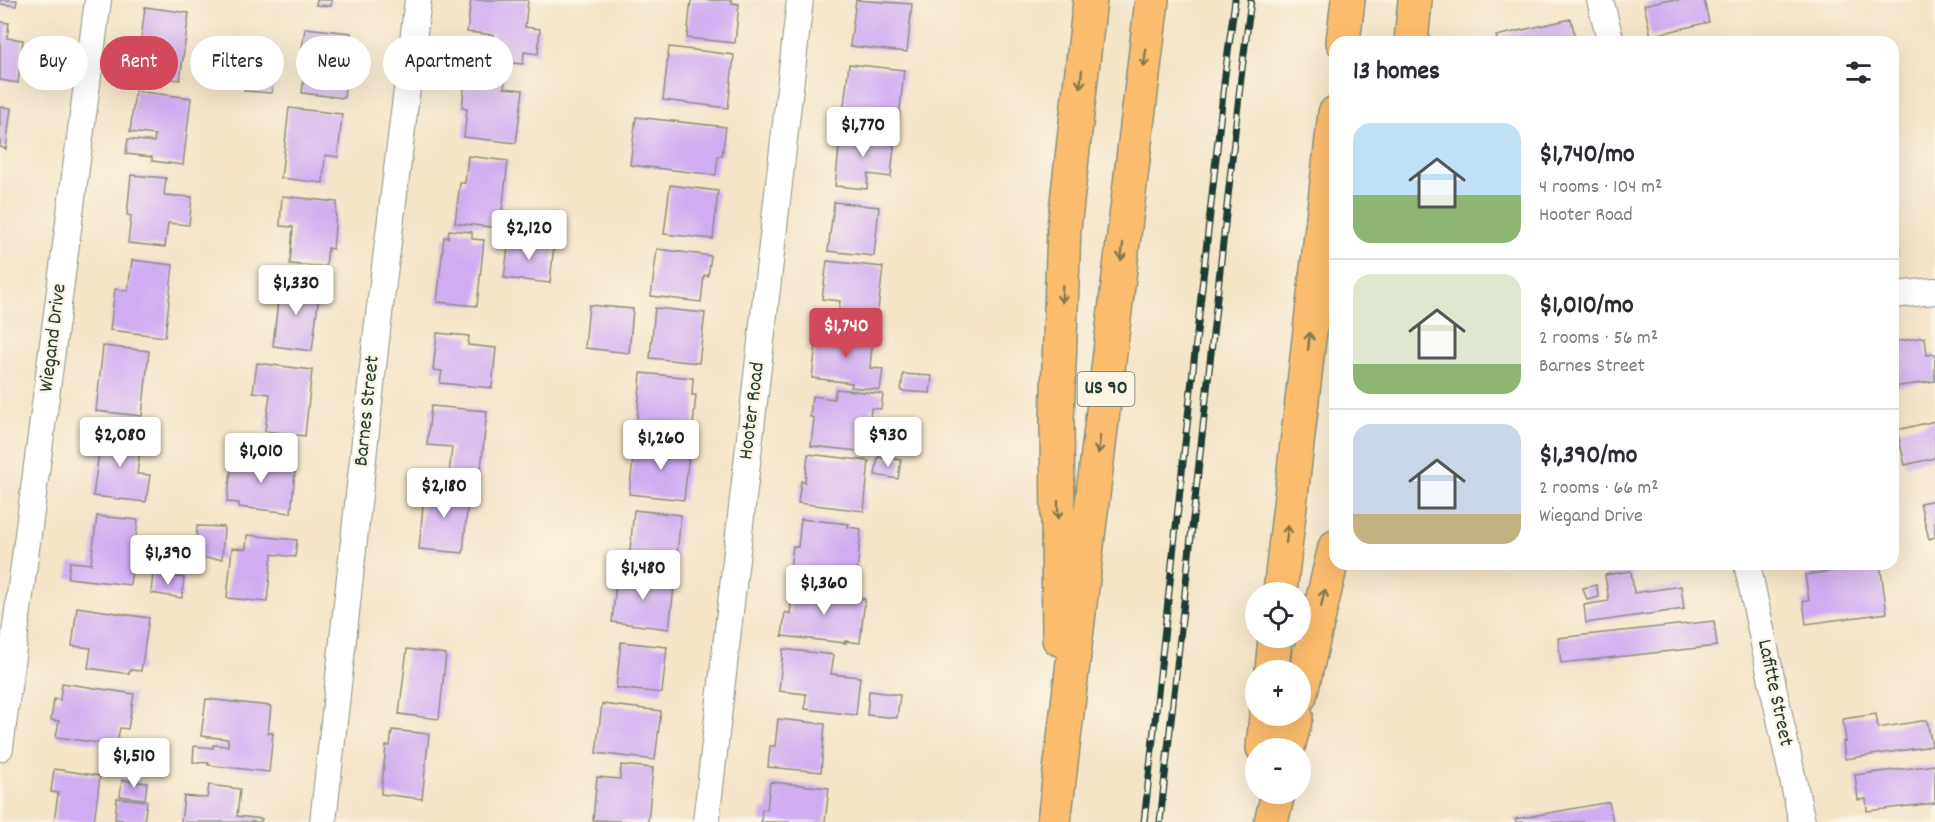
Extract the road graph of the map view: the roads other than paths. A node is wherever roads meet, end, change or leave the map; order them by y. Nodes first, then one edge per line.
1 (98, 0) edge
2 (418, 0) edge
3 (800, 0) edge
4 (1090, 0) edge
5 (1152, 0) edge
6 (1348, 0) edge
7 (1416, 0) edge
8 (1600, 0) edge
9 (1344, 36) edge
10 (1412, 36) edge
11 (1609, 36) edge
12 (1329, 164) edge
13 (1935, 291) edge
14 (1899, 294) edge
15 (1330, 570) edge
16 (1748, 570) edge
17 (1281, 582) edge
18 (1309, 660) edge
19 (0, 748) edge
20 (1059, 779) junction
21 (1257, 804) edge
22 (1276, 804) edge
23 (323, 822) edge
24 (706, 822) edge
25 (1054, 822) edge
26 (1254, 822) edge
27 (1271, 822) edge
28 (1802, 822) edge

1 - 19 street, Wiegand Drive
2 - 23 street, Barnes Street
3 - 24 street, Hooter Road
4 -> 20 highway
5 -> 20 highway, US 90
6 - 9 highway
7 - 10 highway
8 - 11 street
17 -> 12 highway
13 - 14 street
18 -> 15 highway
16 - 28 street, Lafitte Street
20 - 25 highway, US 90
21 - 26 highway
22 - 27 highway

